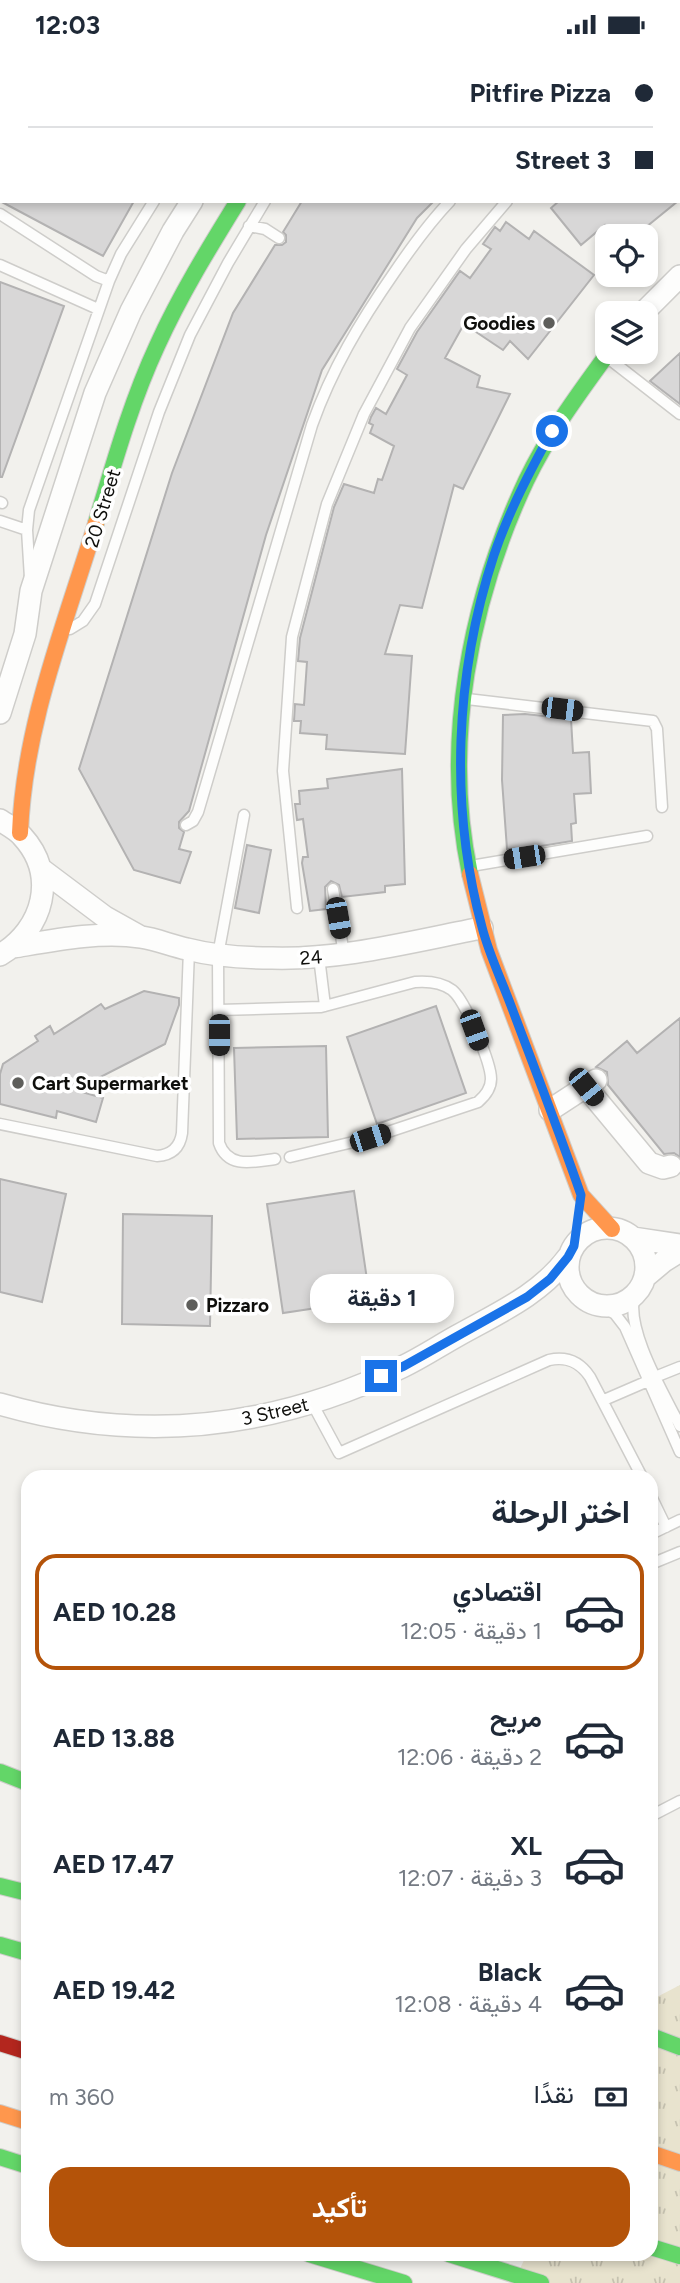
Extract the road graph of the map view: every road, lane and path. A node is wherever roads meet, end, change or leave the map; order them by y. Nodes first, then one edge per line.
1 (153, 203) edge
2 (191, 203) edge
3 (237, 203) edge
4 (264, 203) edge
5 (448, 203) edge
6 (506, 203) edge
7 (0, 214) edge
8 (249, 226) junction
9 (279, 238) dead end
10 (0, 265) edge
11 (680, 276) edge
12 (109, 281) junction
13 (655, 301) edge
14 (98, 309) junction
15 (601, 364) edge
16 (620, 364) edge
17 (680, 414) edge
18 (0, 521) edge
19 (27, 530) junction
20 (31, 591) junction
21 (62, 634) junction
22 (464, 699) junction
23 (0, 712) edge
24 (662, 807) dead end
25 (244, 815) dead end
26 (0, 820) edge
27 (186, 825) dead end
28 (20, 833) junction
29 (647, 836) dead end
30 (469, 866) junction
31 (41, 869) junction
32 (333, 889) dead end
33 (297, 908) dead end
34 (482, 928) junction
35 (141, 937) junction
36 (189, 950) junction
37 (7, 951) edge
38 (344, 954) junction
39 (218, 955) junction
40 (319, 957) junction
41 (325, 1006) junction
42 (219, 1010) junction
43 (550, 1110) junction
44 (0, 1123) edge
45 (290, 1157) dead end
46 (275, 1159) dead end
47 (671, 1166) dead end
48 (581, 1195) junction
49 (612, 1229) junction
50 (633, 1238) junction
51 (680, 1245) edge
52 (571, 1251) junction
53 (680, 1251) edge
54 (640, 1286) junction
55 (576, 1292) junction
56 (527, 1297) junction
57 (602, 1306) junction
58 (680, 1367) edge
59 (652, 1379) junction
60 (604, 1400) junction
61 (312, 1403) junction
62 (0, 1404) edge
63 (680, 1426) edge
64 (680, 1452) edge
65 (639, 1470) edge
66 (658, 1510) edge
67 (680, 1520) edge
68 (666, 1527) junction
69 (658, 1531) edge
70 (680, 1553) edge
71 (658, 1562) edge
72 (0, 1772) edge
73 (21, 1780) edge
74 (9, 1793) dead end
75 (21, 1797) edge
76 (680, 1801) edge
77 (658, 1812) edge
78 (0, 1886) edge
79 (21, 1891) edge
80 (0, 1945) edge
81 (21, 1952) edge
82 (658, 2039) edge
83 (0, 2043) edge
84 (680, 2047) edge
85 (21, 2050) edge
86 (0, 2113) edge
87 (21, 2120) edge
88 (658, 2156) edge
89 (0, 2157) edge
90 (680, 2163) edge
91 (21, 2164) edge
92 (658, 2249) edge
93 (680, 2256) edge
94 (319, 2261) edge
95 (332, 2261) edge
96 (471, 2261) edge
97 (378, 2283) edge
98 (404, 2283) edge
99 (541, 2283) edge

1 - 12 lane
2 - 20 street, 20 Street
3 - 21 main road, 20 Street
4 - 8 lane
5 - 27 lane
6 - 33 lane
7 - 12 lane
8 - 9 lane
8 - 21 lane
10 - 14 lane
11 - 13 street
12 - 14 lane
14 - 19 lane
15 - 22 main road
16 - 17 lane
18 - 19 lane
19 - 20 lane
20 - 23 street, 20 Street
21 - 28 main road, 20 Street
22 - 24 lane
22 - 30 main road
25 - 39 lane
26 - 28 street
28 - 31 street
29 - 30 lane
30 - 34 main road
31 - 35 street, 24
31 - 37 street
32 - 38 lane
34 - 38 street, 24
34 - 43 main road
35 - 36 street, 24
35 - 37 street, 24
36 - 39 street, 24
36 - 44 lane
38 - 40 street, 24
39 - 40 street, 24
39 - 42 lane
40 - 41 lane
41 - 42 lane
41 - 45 lane
42 - 46 lane
43 - 47 street
43 - 48 main road
48 - 49 main road
48 - 52 street
49 - 50 street
49 - 52 street
50 - 51 street
50 - 54 street
52 - 55 street
52 - 56 street, 3 Street
53 - 54 street
54 - 57 street
54 - 59 lane
55 - 56 street, 3 Street
55 - 57 street
56 - 61 street, 3 Street
57 - 59 lane
58 - 59 lane
59 - 60 lane
59 - 63 lane
59 - 64 lane
60 - 61 lane
60 - 65 lane
61 - 62 street, 3 Street
66 - 68 lane
67 - 68 lane
68 - 69 lane
70 - 71 lane
72 - 73 main road
74 - 75 main road
76 - 77 lane
78 - 79 main road
80 - 81 main road
82 - 84 main road
83 - 85 main road
86 - 87 main road
88 - 90 main road
89 - 91 main road
92 - 93 main road
94 - 97 main road
95 - 98 main road
96 - 99 main road

